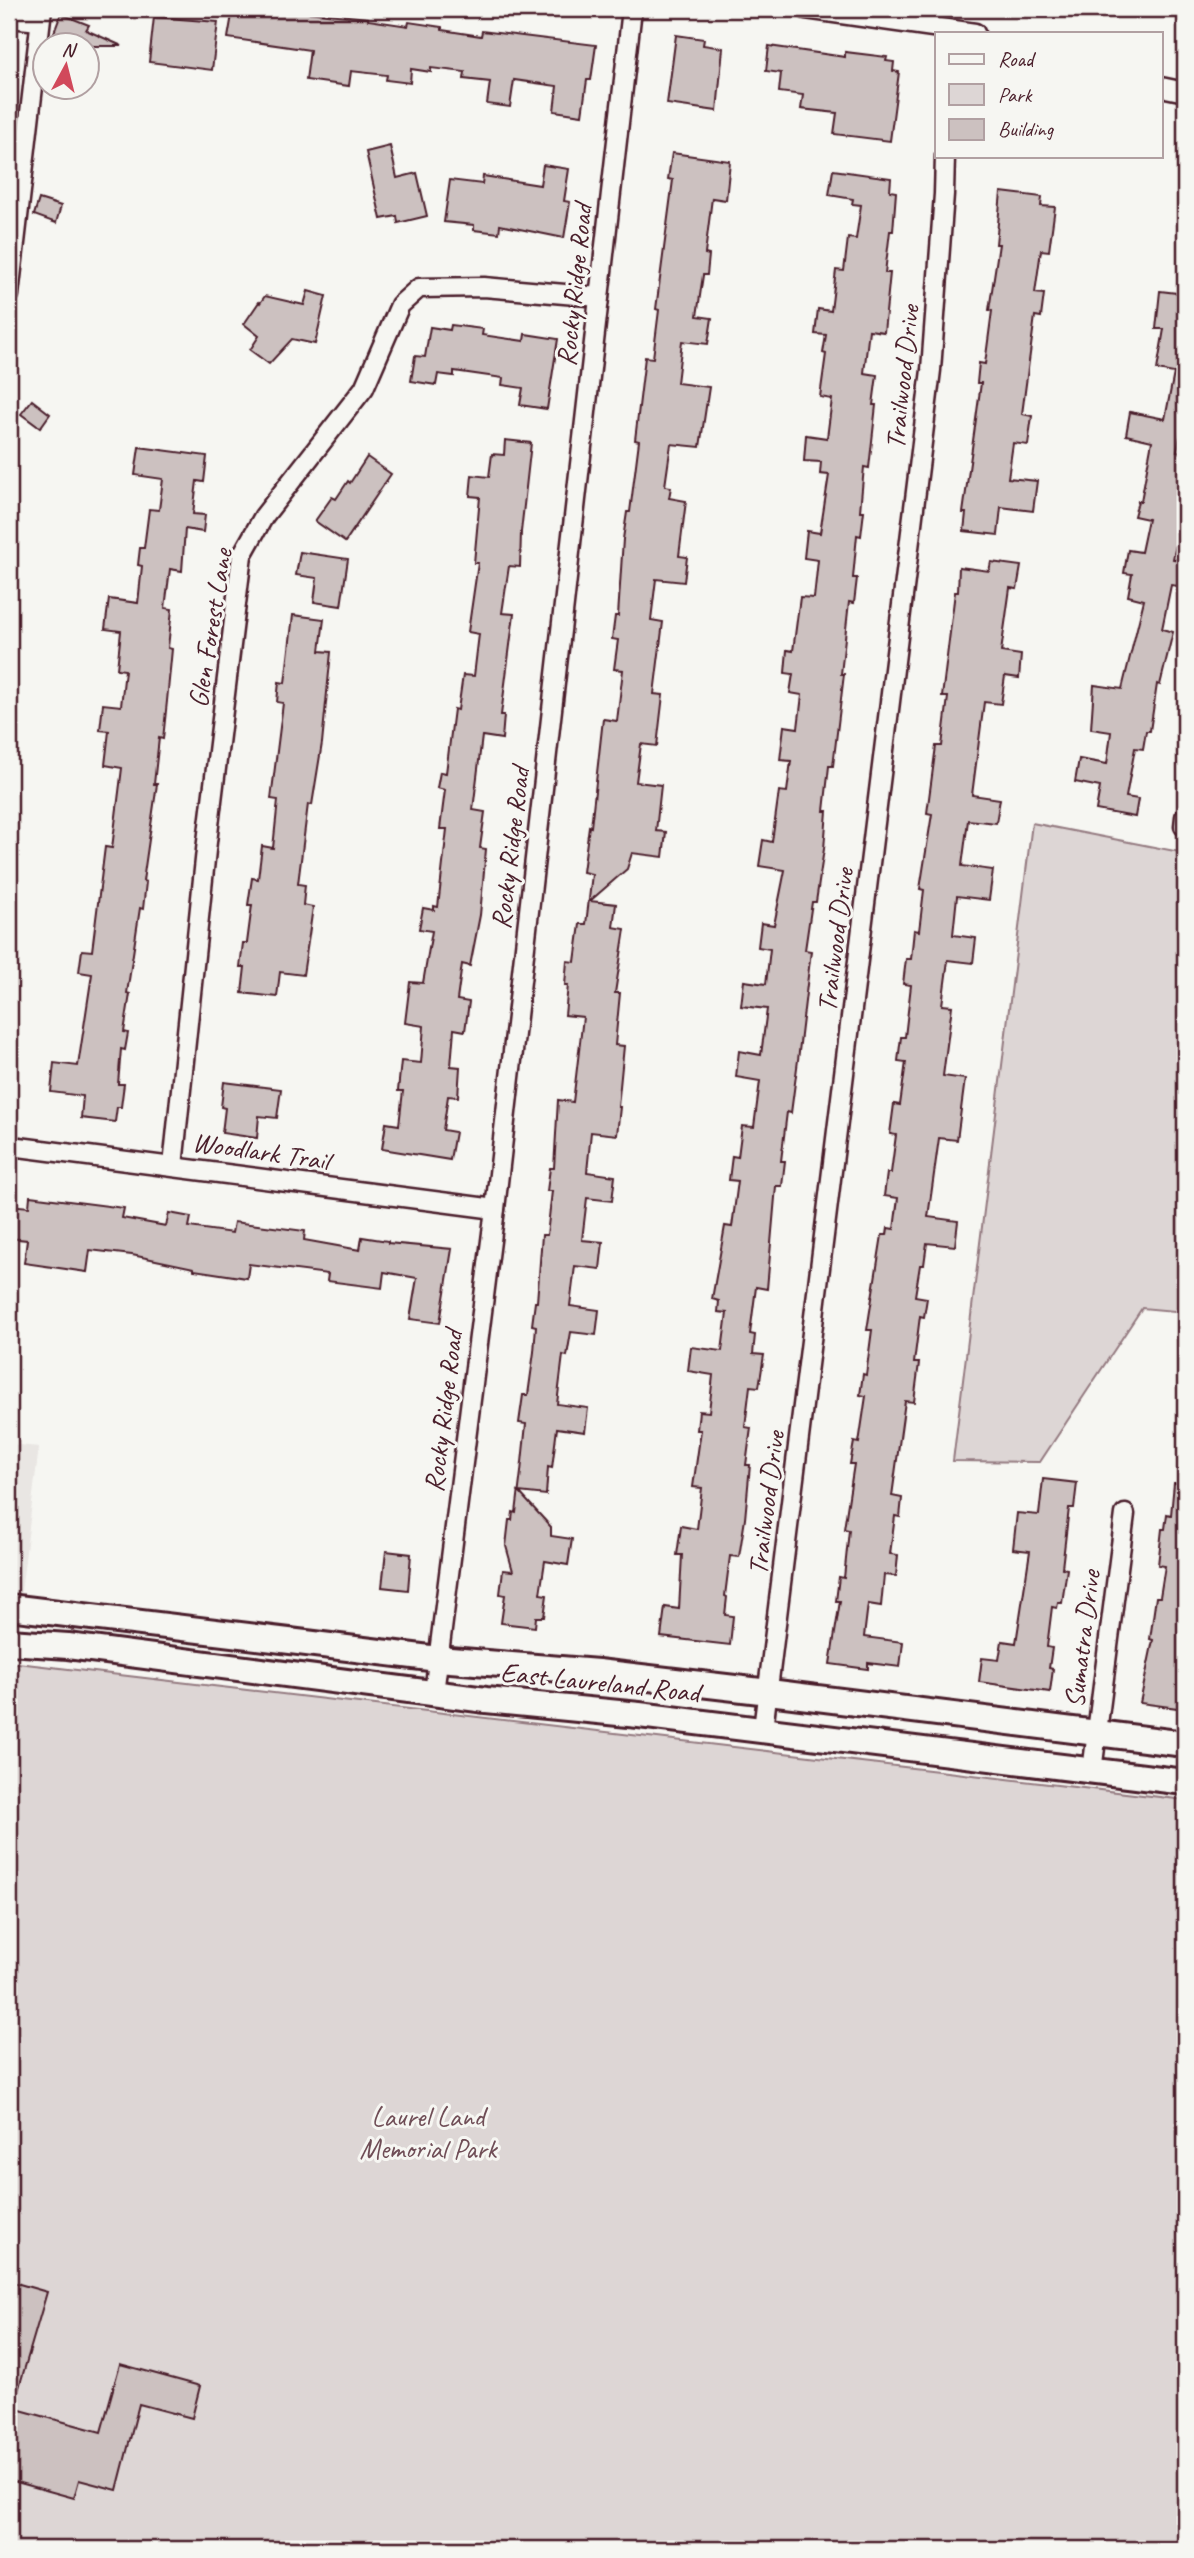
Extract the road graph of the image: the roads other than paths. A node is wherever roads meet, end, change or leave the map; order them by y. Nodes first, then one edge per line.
1 (632, 9) edge
2 (806, 9) edge
3 (41, 15) edge
4 (9, 18) edge
5 (947, 31) edge
6 (1162, 87) edge
7 (1185, 92) edge
8 (18, 140) edge
9 (945, 158) edge
10 (11, 261) edge
11 (9, 295) edge
12 (599, 297) junction
13 (19, 1147) dead end
14 (173, 1166) junction
15 (495, 1209) junction
16 (1125, 1514) dead end
17 (9, 1606) edge
18 (9, 1642) edge
19 (438, 1659) junction
20 (769, 1692) junction
21 (434, 1693) junction
22 (763, 1729) junction
23 (1097, 1732) junction
24 (1185, 1744) edge
25 (1093, 1771) junction
26 (1185, 1782) edge

1 - 12 street, Rocky Ridge Road
2 - 5 street
3 - 4 street
3 - 8 street
6 - 7 street
8 - 10 street
9 - 20 street, Trailwood Drive
10 - 11 street
12 - 14 street, Glen Forest Lane
12 - 15 street, Rocky Ridge Road
13 - 14 street, Woodlark Trail
14 - 15 street, Woodlark Trail
15 - 19 street, Rocky Ridge Road
16 - 23 street, Sumatra Drive
17 - 19 main road, East Laureland Road
18 - 21 main road, East Laureland Road
19 - 20 main road, East Laureland Road
19 - 21 street, Rocky Ridge Road
20 - 22 street, Trailwood Drive
20 - 23 main road, East Laureland Road
21 - 22 main road, East Laureland Road
22 - 25 main road, East Laureland Road
23 - 24 main road, East Laureland Road
23 - 25 street, Sumatra Drive
25 - 26 main road, East Laureland Road

